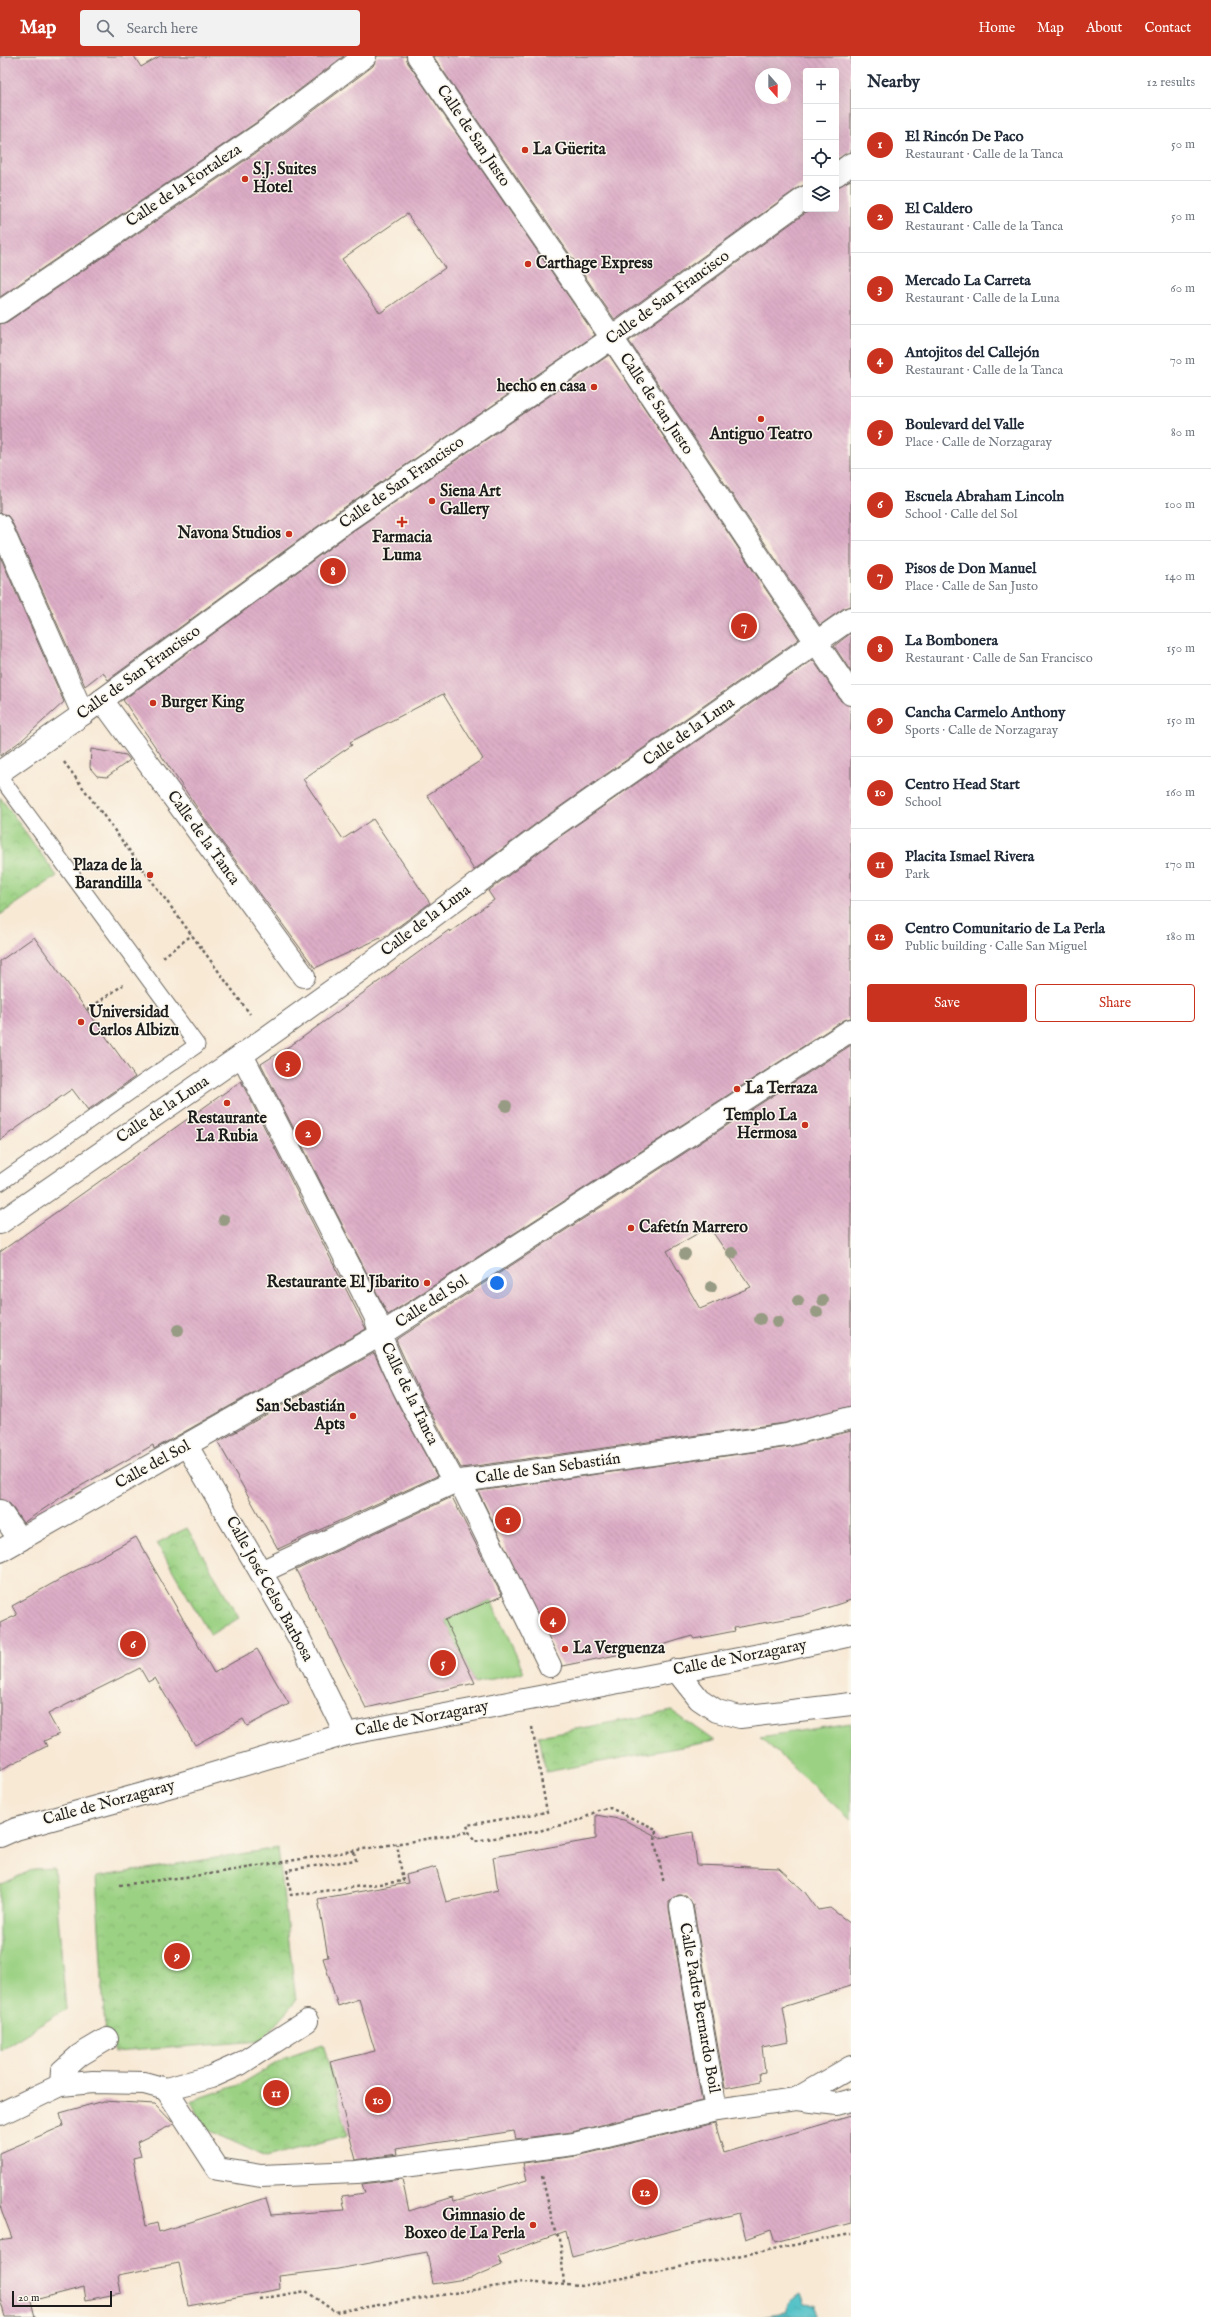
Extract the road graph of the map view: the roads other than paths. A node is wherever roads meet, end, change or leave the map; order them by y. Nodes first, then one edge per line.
1 (366, 56) edge
2 (418, 56) edge
3 (851, 164) edge
4 (839, 173) edge
5 (803, 199) edge
6 (0, 312) edge
7 (612, 338) junction
8 (0, 525) edge
9 (851, 618) edge
10 (817, 643) junction
11 (851, 694) edge
12 (102, 700) junction
13 (83, 714) junction
14 (0, 772) edge
15 (0, 777) edge
16 (304, 976) dead end
17 (851, 1030) edge
18 (242, 1055) junction
19 (0, 1183) edge
20 (0, 1223) edge
21 (380, 1335) junction
22 (851, 1418) edge
23 (187, 1446) junction
24 (454, 1482) junction
25 (0, 1511) edge
26 (20, 1540) junction
27 (0, 1551) edge
28 (261, 1572) junction
29 (851, 1635) edge
30 (550, 1666) dead end
31 (676, 1670) junction
32 (851, 1704) edge
33 (346, 1734) junction
34 (0, 1836) edge
35 (681, 1907) road end
36 (307, 2021) dead end
37 (107, 2039) dead end
38 (851, 2067) edge
39 (61, 2085) junction
40 (166, 2089) junction
41 (796, 2099) junction
42 (851, 2100) edge
43 (716, 2110) junction
44 (0, 2114) edge

1 - 6 street, Calle de la Fortaleza
2 - 7 street, Calle de San Justo
3 - 4 street
5 - 7 street, Calle de San Francisco
7 - 10 street, Calle de San Justo
7 - 12 street, Calle de San Francisco
8 - 13 street
9 - 10 street, Calle de la Luna
10 - 11 street, Calle de San Justo
10 - 18 street, Calle de la Luna
12 - 13 street, Calle de San Francisco
12 - 16 street, Calle de la Tanca
13 - 14 street, Calle de San Francisco
15 - 19 lane
17 - 21 street, Calle del Sol
18 - 20 street, Calle de la Luna
18 - 21 street, Calle de la Tanca
21 - 23 street, Calle del Sol
21 - 24 street, Calle de la Tanca
22 - 24 street, Calle de San Sebastián
23 - 26 street, Calle del Sol
23 - 28 street, Calle José Celso Barbosa
24 - 28 street, Calle de San Sebastián
24 - 30 street, Calle de la Tanca
25 - 26 street
26 - 27 street, Calle del Sol
28 - 33 street, Calle José Celso Barbosa
29 - 31 street, Calle de Norzagaray
31 - 32 street
31 - 33 street, Calle de Norzagaray
33 - 34 street, Calle de Norzagaray
35 - 43 street, Calle Padre Bernardo Boil
36 - 40 street
37 - 39 street
38 - 41 street
39 - 40 street
39 - 44 street
40 - 43 street
41 - 42 street
41 - 43 street

